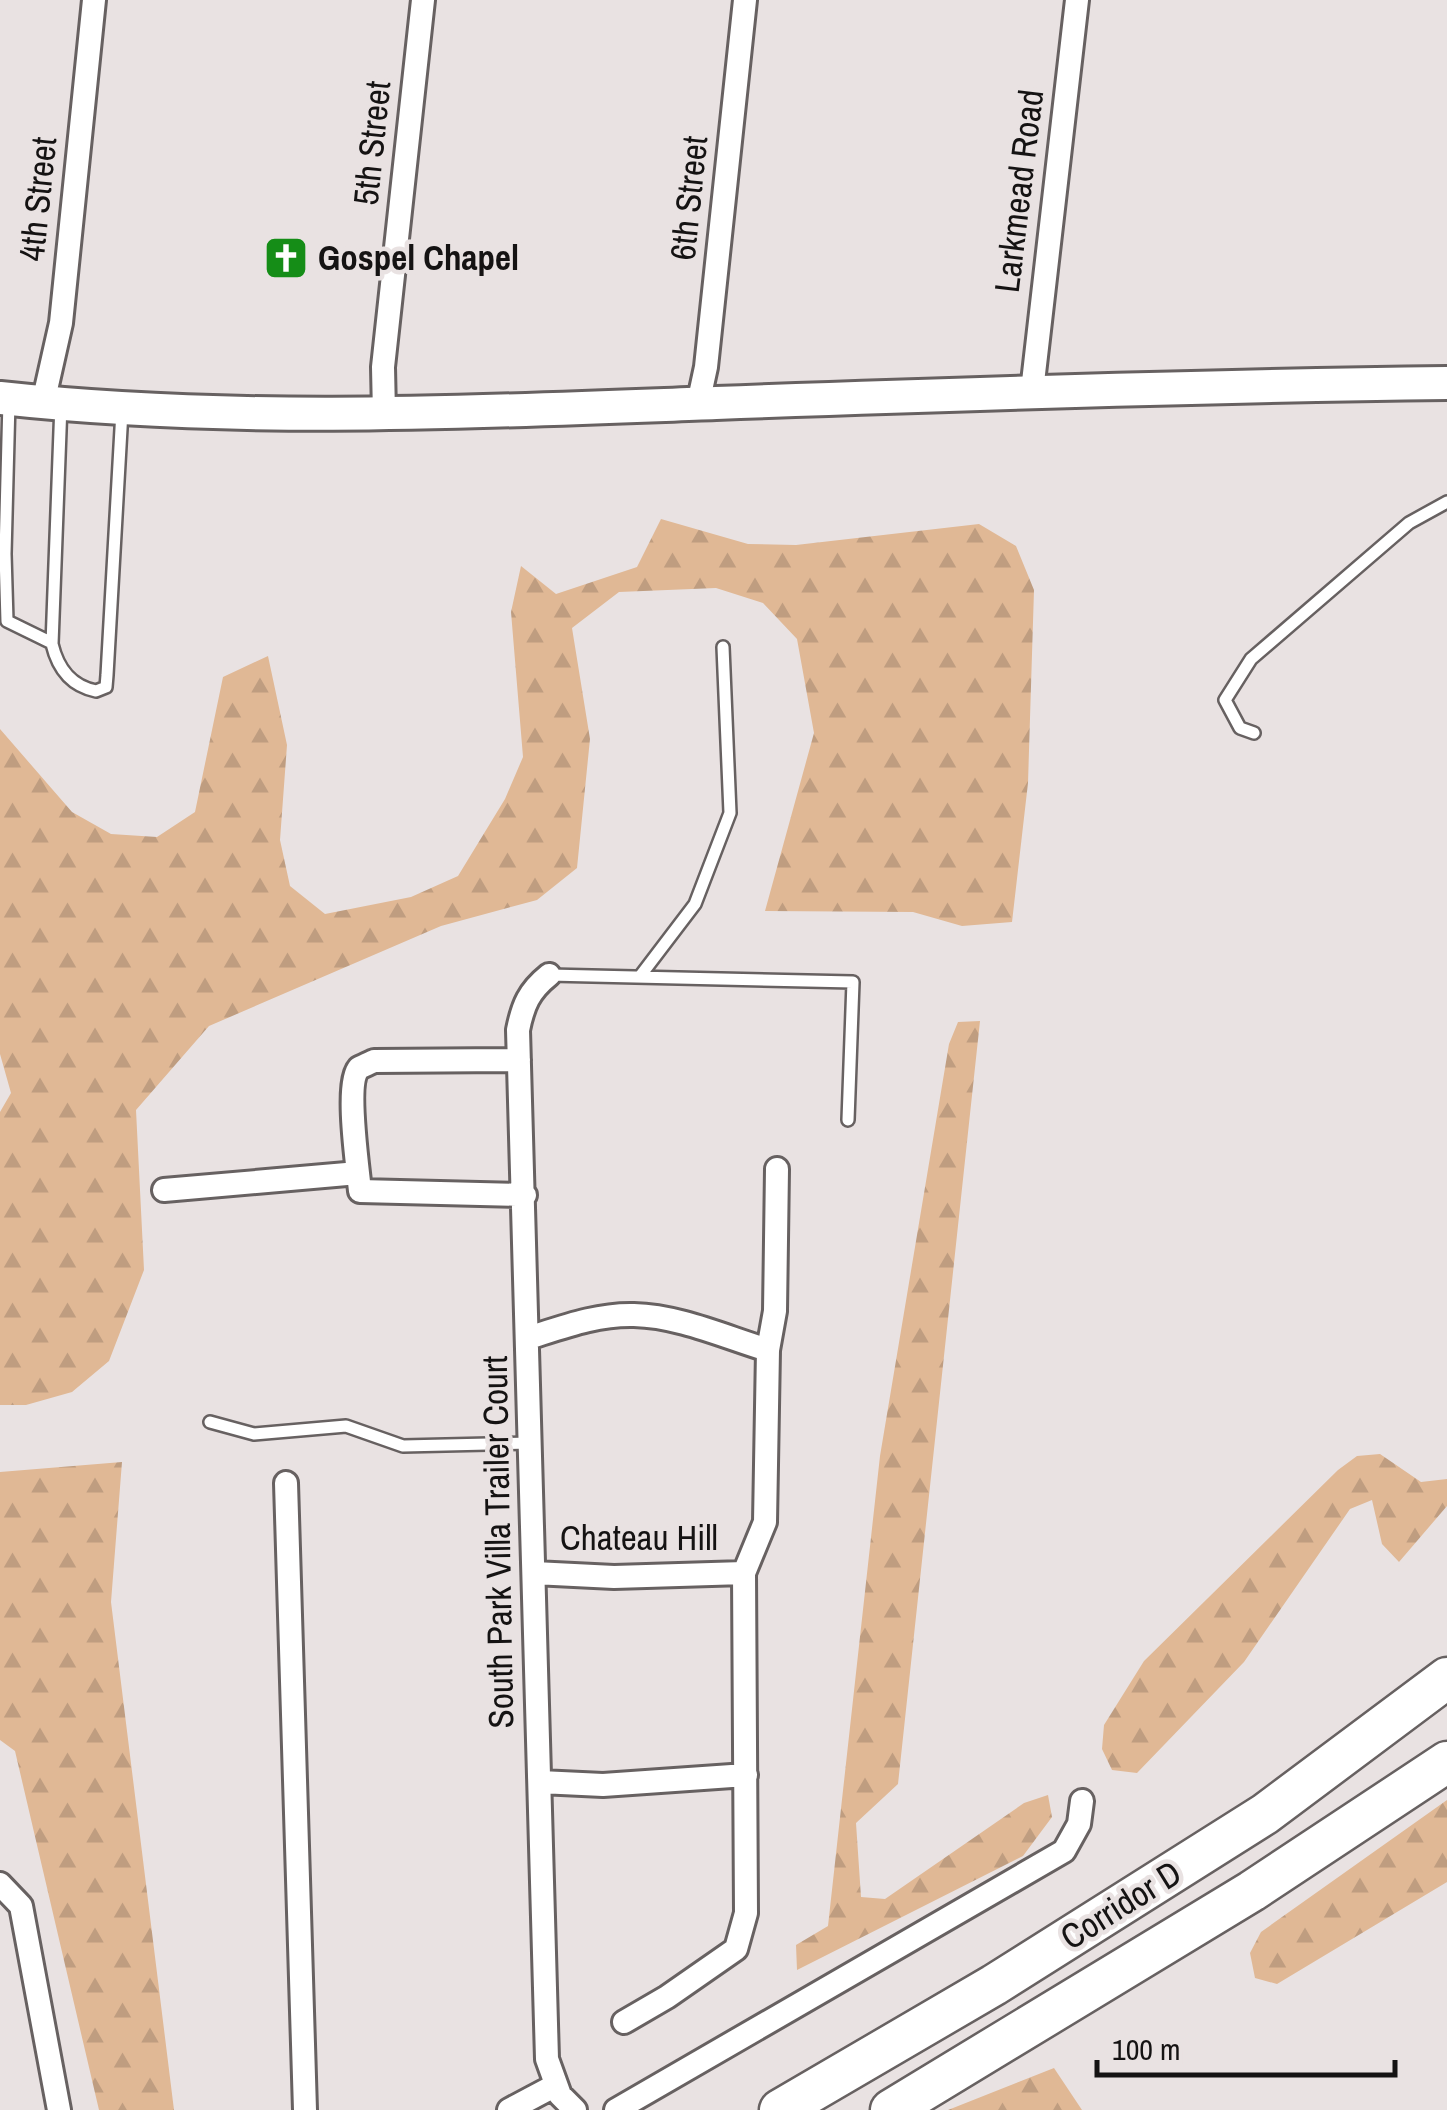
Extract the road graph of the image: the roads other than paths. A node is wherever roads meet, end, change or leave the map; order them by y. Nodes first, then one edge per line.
1 (94, 0) edge
2 (423, 0) edge
3 (745, 0) edge
4 (1077, 0) edge
5 (1447, 383) edge
6 (1032, 391) junction
7 (4, 398) edge
8 (52, 403) junction
9 (698, 404) junction
10 (122, 407) junction
11 (384, 414) junction
12 (1447, 502) edge
13 (4, 620) edge
14 (52, 643) junction
15 (723, 647) dead end
16 (1254, 733) dead end
17 (549, 975) joint
18 (641, 975) junction
19 (520, 1060) junction
20 (848, 1120) dead end
21 (777, 1168) dead end
22 (358, 1173) junction
23 (164, 1190) dead end
24 (524, 1195) junction
25 (528, 1338) junction
26 (768, 1350) junction
27 (210, 1422) dead end
28 (531, 1443) junction
29 (286, 1483) dead end
30 (534, 1573) junction
31 (744, 1573) junction
32 (1447, 1678) edge
33 (1447, 1762) edge
34 (746, 1775) junction
35 (540, 1782) junction
36 (1082, 1800) dead end
37 (0, 1884) edge
38 (624, 2022) dead end
39 (556, 2084) junction
40 (59, 2110) edge
41 (305, 2110) edge
42 (509, 2110) edge
43 (575, 2110) edge
44 (616, 2110) edge
45 (780, 2110) edge
46 (892, 2110) edge

1 - 8 street, 4th Street
2 - 11 street, 5th Street
3 - 9 street, 6th Street
4 - 6 street, Larkmead Road
5 - 6 main road
6 - 9 main road
7 - 8 main road
7 - 13 lane
8 - 10 main road
8 - 14 lane
9 - 11 main road
10 - 11 main road
10 - 14 lane
12 - 16 lane
13 - 14 lane
15 - 18 lane
17 - 18 lane
17 - 19 street, South Park Villa Trailer Court
18 - 20 lane
19 - 22 street
19 - 24 street, South Park Villa Trailer Court
21 - 26 street, Chateau Hill
22 - 23 street
22 - 24 street
24 - 25 street, South Park Villa Trailer Court
25 - 26 street
25 - 28 street, South Park Villa Trailer Court
26 - 31 street, Chateau Hill
27 - 28 lane
28 - 30 street, South Park Villa Trailer Court
29 - 41 street
30 - 31 street, Chateau Hill
30 - 35 street, South Park Villa Trailer Court
31 - 34 street, Chateau Hill
32 - 45 highway, Corridor D
33 - 46 highway, Corridor D
34 - 35 street
34 - 38 street, Chateau Hill
35 - 39 street, South Park Villa Trailer Court
36 - 44 street
37 - 40 street
39 - 42 street
39 - 43 street, South Park Villa Trailer Court

